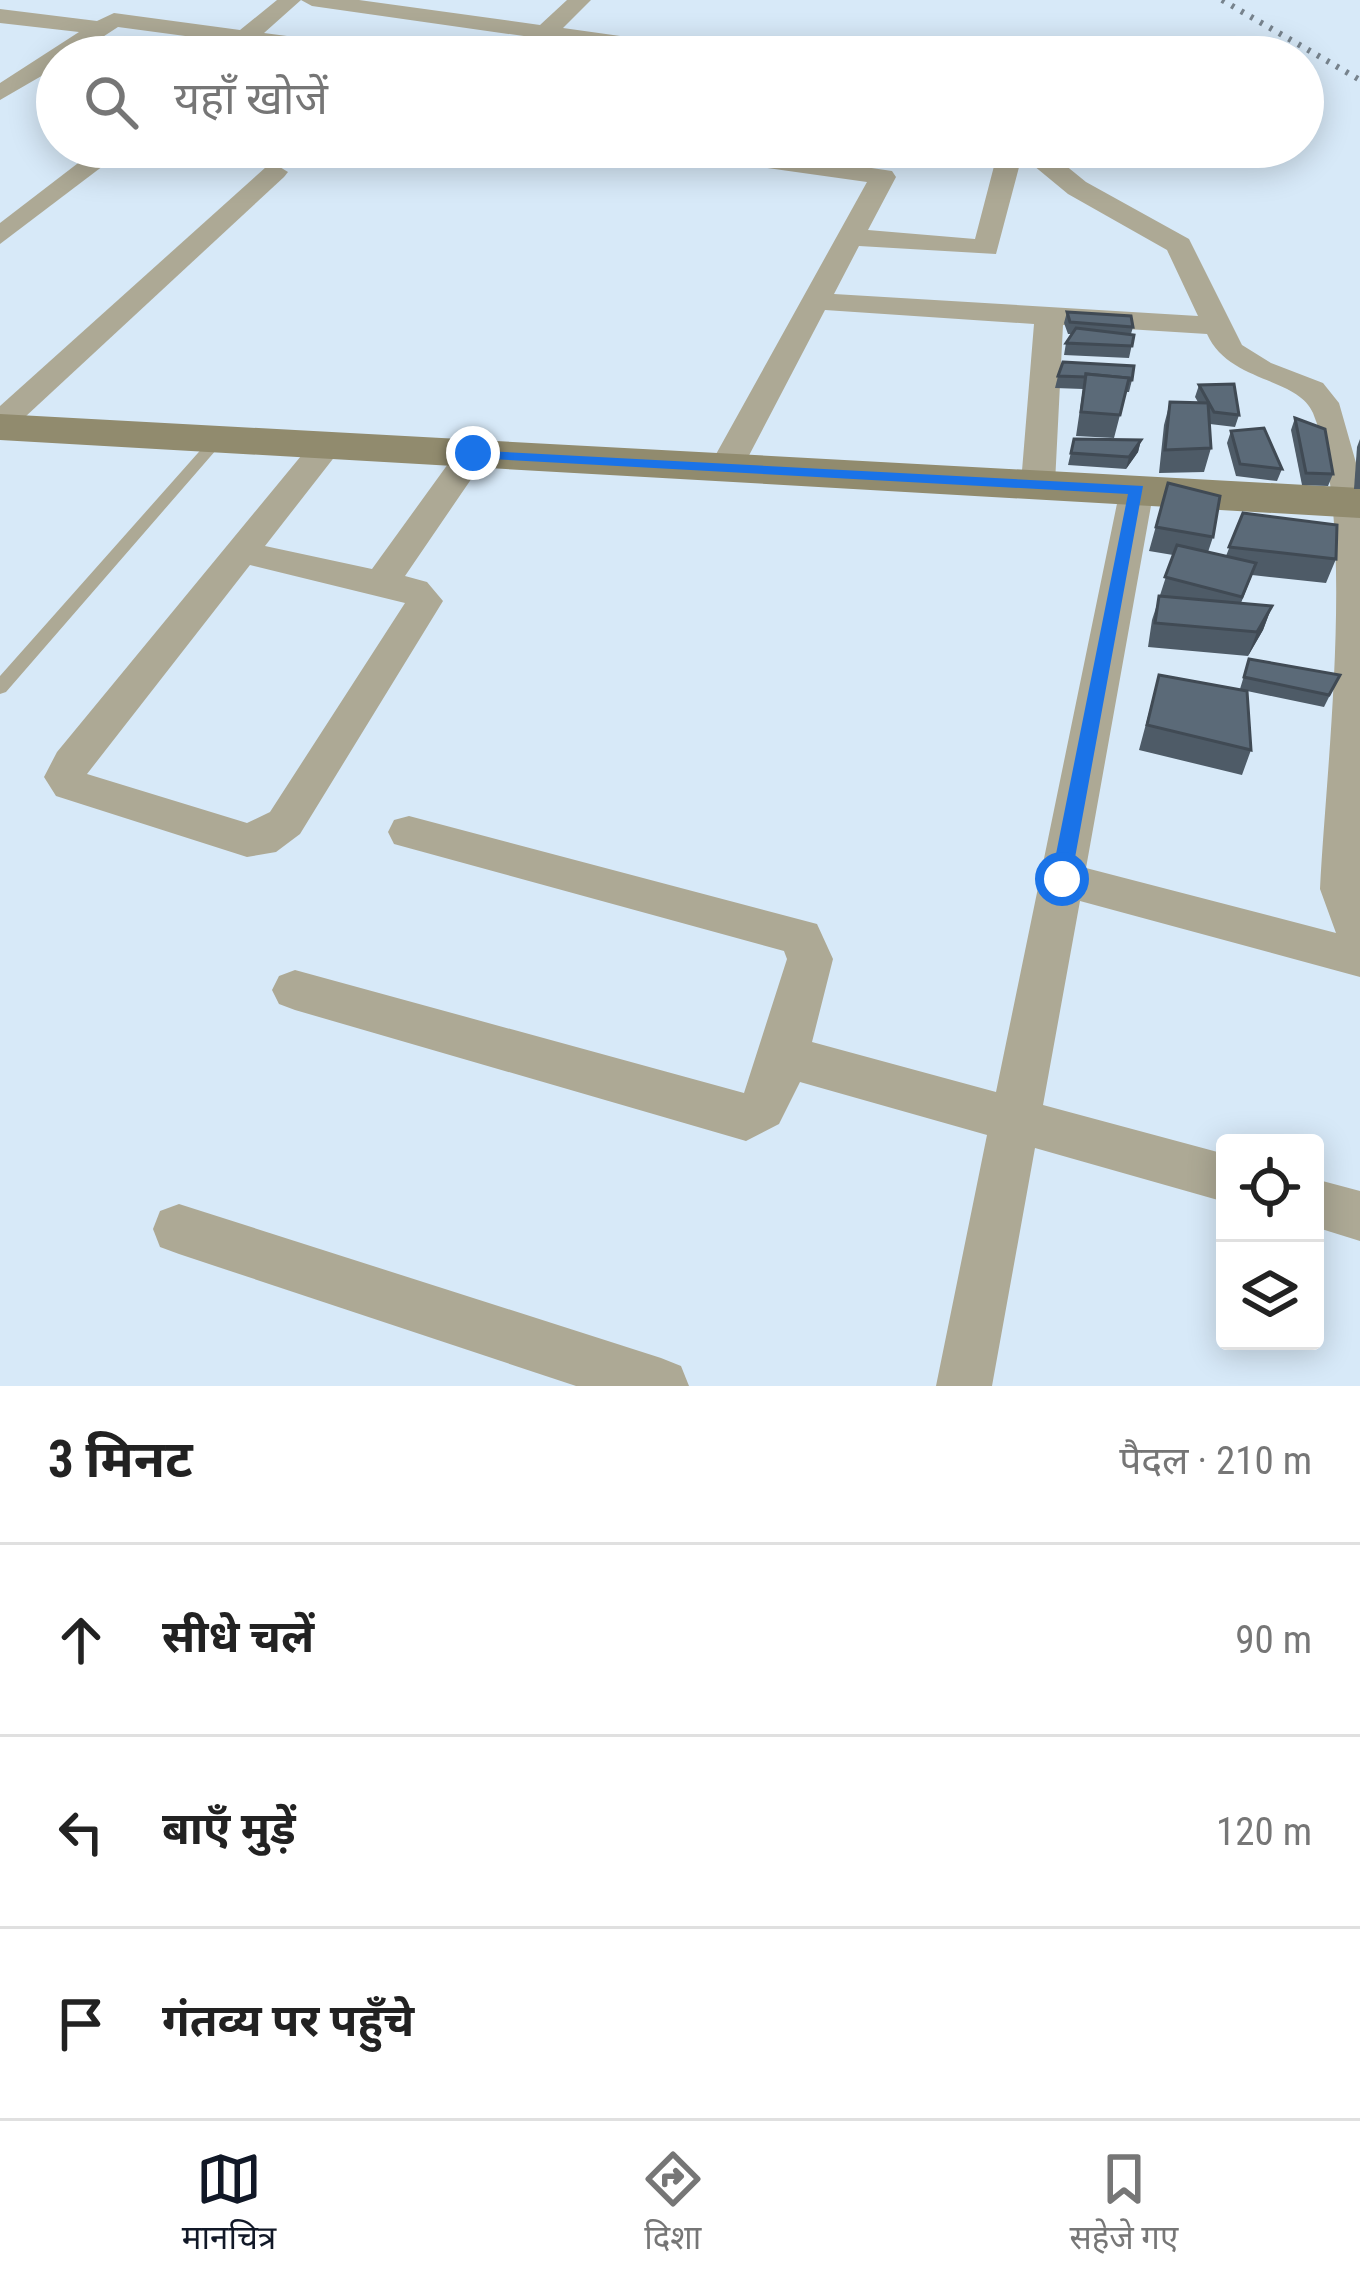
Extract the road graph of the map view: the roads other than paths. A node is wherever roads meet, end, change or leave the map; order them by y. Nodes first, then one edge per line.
1 (35, 0) edge
2 (177, 0) edge
3 (290, 0) edge
4 (312, 0) edge
5 (580, 0) edge
6 (406, 6) edge
7 (3, 18) edge
8 (142, 22) junction
9 (97, 28) junction
10 (545, 33) junction
11 (86, 36) edge
12 (238, 36) edge
13 (246, 36) edge
14 (567, 36) edge
15 (11, 77) edge
16 (0, 93) edge
17 (88, 168) edge
18 (816, 168) edge
19 (888, 168) edge
20 (1007, 168) edge
21 (1053, 168) edge
22 (275, 172) dead end
23 (883, 178) junction
24 (0, 236) edge
25 (848, 237) junction
26 (814, 301) junction
27 (1049, 316) junction
28 (1215, 326) junction
29 (0, 425) edge
30 (218, 439) junction
31 (327, 446) junction
32 (473, 453) junction
33 (727, 465) junction
34 (1038, 484) junction
35 (1137, 489) junction
36 (1354, 502) edge
37 (241, 552) junction
38 (381, 583) junction
39 (1356, 601) edge
40 (0, 688) edge
41 (1353, 752) edge
42 (409, 832) dead end
43 (1062, 879) junction
44 (1360, 938) edge
45 (1360, 958) edge
46 (295, 990) dead end
47 (784, 1056) junction
48 (1016, 1118) junction
49 (1216, 1175) edge
50 (1324, 1206) edge
51 (1360, 1216) edge
52 (178, 1229) dead end
53 (969, 1384) edge
54 (662, 1386) edge

1 - 7 street
2 - 8 street
3 - 13 street
4 - 6 street
5 - 10 street
6 - 10 street
7 - 9 street
8 - 9 street
8 - 12 street
9 - 11 street
10 - 14 street
15 - 16 street
17 - 24 street
18 - 23 street
19 - 23 street
20 - 25 street
21 - 28 street
22 - 29 street
23 - 25 street
25 - 26 street
26 - 27 street
26 - 33 street
27 - 28 street
27 - 34 street
28 - 36 street
29 - 30 street
30 - 31 street
30 - 40 lane
31 - 32 street
31 - 37 street
32 - 33 street
32 - 38 street
33 - 34 street
34 - 35 street
35 - 36 street
35 - 43 street
36 - 39 street
37 - 38 street
37 - 38 street
39 - 41 street
41 - 44 street
42 - 47 street
43 - 45 street
43 - 48 street
46 - 47 street
47 - 48 street
48 - 49 street
48 - 53 street
50 - 51 street
52 - 54 street

